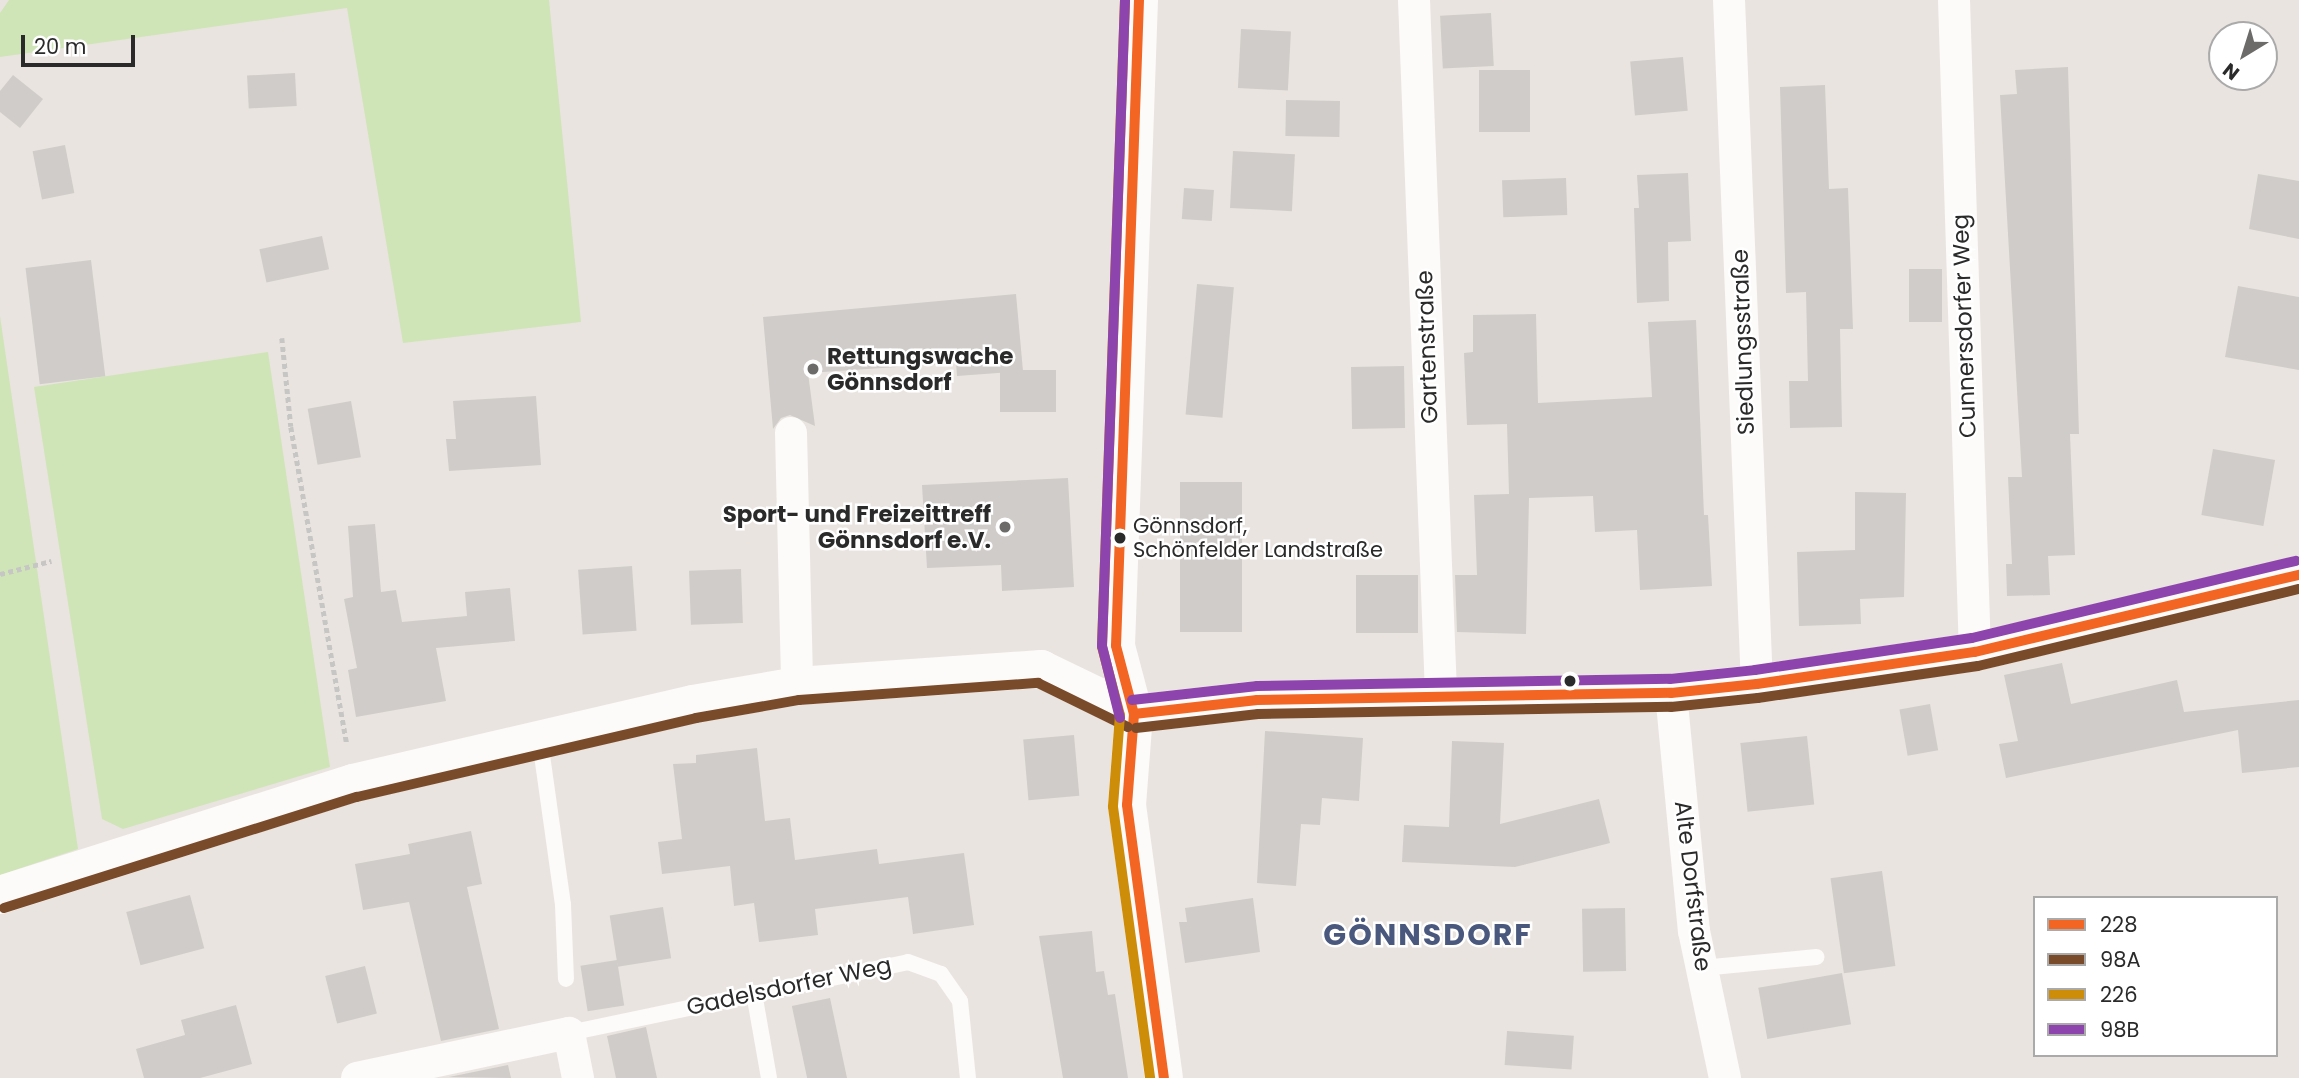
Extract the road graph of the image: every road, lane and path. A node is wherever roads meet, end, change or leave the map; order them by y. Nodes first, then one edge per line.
1 (1139, 0) edge
2 (1414, 0) edge
3 (1729, 0) edge
4 (1954, 0) edge
5 (282, 338) dead end
6 (791, 433) dead end
7 (51, 561) dead end
8 (0, 574) edge
9 (2299, 575) edge
10 (1975, 652) junction
11 (1757, 684) junction
12 (797, 686) junction
13 (1671, 693) junction
14 (1441, 694) junction
15 (1134, 714) junction
16 (540, 741) junction
17 (353, 783) junction
18 (0, 895) edge
19 (1816, 957) dead end
20 (1702, 968) junction
21 (566, 979) dead end
22 (754, 993) junction
23 (569, 1033) junction
24 (388, 1075) edge
25 (357, 1078) edge
26 (578, 1078) edge
27 (768, 1078) edge
28 (968, 1078) edge
29 (1164, 1078) edge
30 (1726, 1078) edge

1 - 15 street
2 - 14 street, Gartenstraße
3 - 11 street, Siedlungsstraße
4 - 10 street, Cunnersdorfer Weg
5 - 17 path
6 - 12 street
7 - 8 path
9 - 10 street
10 - 11 street
11 - 13 street
12 - 15 street
12 - 16 street
13 - 14 street
13 - 20 street, Alte Dorfstraße
14 - 15 street
15 - 29 street
16 - 17 street
16 - 21 lane
17 - 18 street
19 - 20 lane
20 - 30 street, Alte Dorfstraße
22 - 23 lane, Gadelsdorfer Weg
22 - 27 lane
22 - 28 lane, Gadelsdorfer Weg
23 - 24 street, Gadelsdorfer Weg
23 - 26 street
24 - 25 street, Gadelsdorfer Weg

